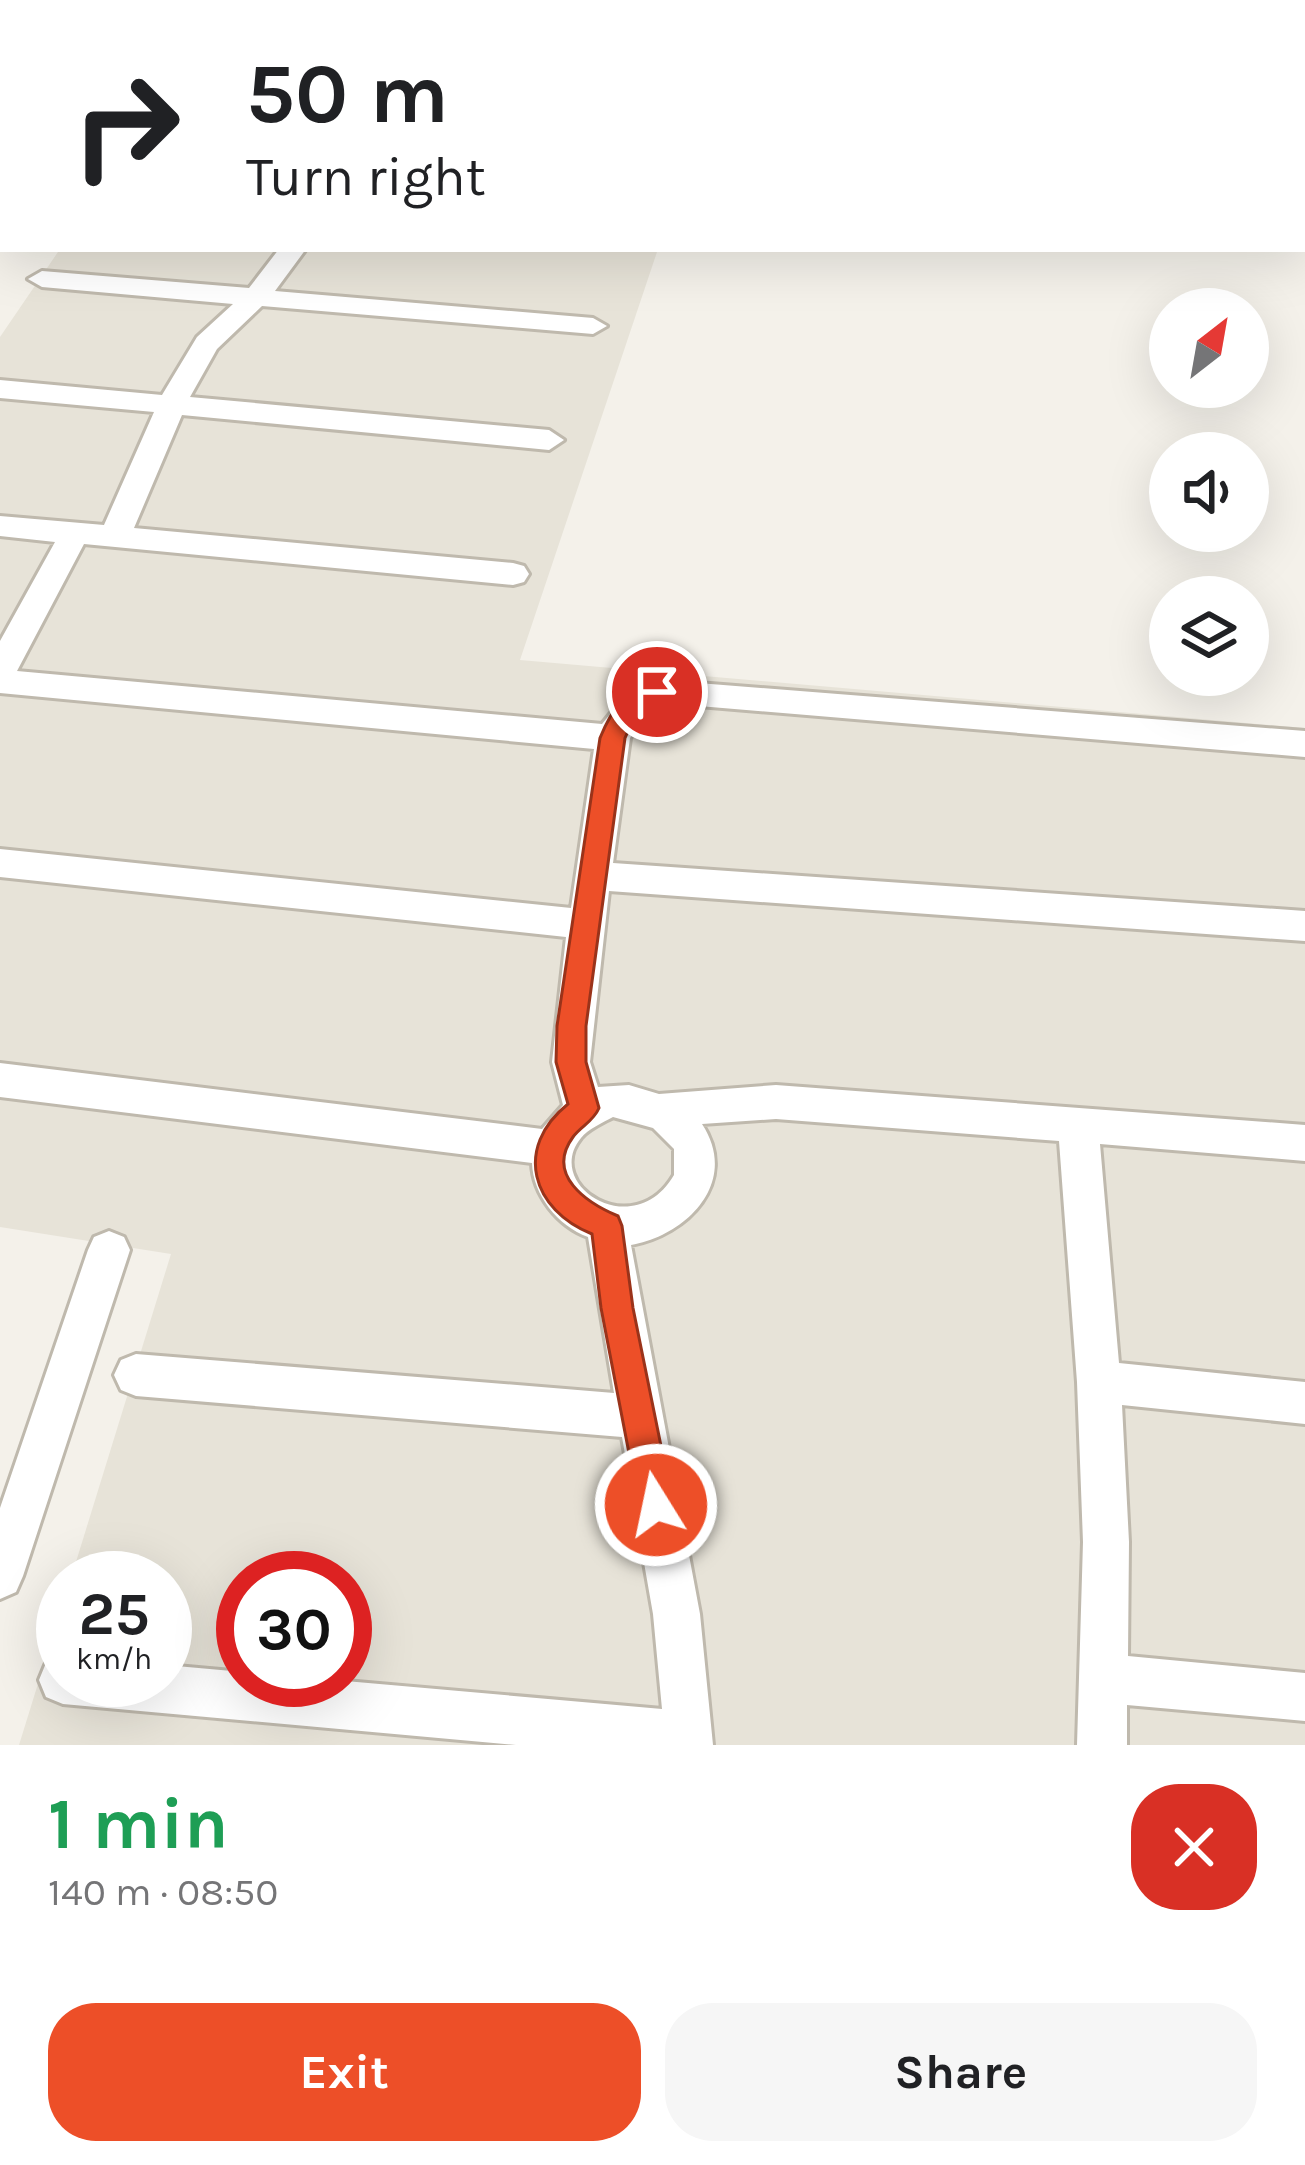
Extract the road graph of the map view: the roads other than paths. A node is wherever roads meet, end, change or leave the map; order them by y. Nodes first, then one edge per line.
1 (291, 252) edge
2 (42, 279) dead end
3 (258, 296) junction
4 (593, 326) dead end
5 (0, 389) edge
6 (171, 404) junction
7 (549, 440) dead end
8 (0, 526) edge
9 (75, 533) junction
10 (115, 536) junction
11 (513, 574) dead end
12 (0, 670) edge
13 (0, 681) edge
14 (613, 738) junction
15 (1305, 744) edge
16 (0, 863) edge
17 (595, 876) junction
18 (585, 924) junction
19 (1305, 926) edge
20 (0, 1080) edge
21 (584, 1108) junction
22 (663, 1110) junction
23 (1078, 1126) junction
24 (1305, 1143) edge
25 (551, 1148) junction
26 (607, 1226) junction
27 (109, 1250) dead end
28 (136, 1375) dead end
29 (1099, 1382) junction
30 (1305, 1403) edge
31 (640, 1417) junction
32 (0, 1576) edge
33 (1101, 1678) junction
34 (192, 1693) edge
35 (1305, 1697) edge
36 (688, 1741) edge
37 (1102, 1745) edge

1 - 3 street
2 - 3 street
3 - 4 street
3 - 6 street
5 - 6 street
6 - 7 street
6 - 10 street
8 - 9 street
9 - 10 street
9 - 12 street
10 - 11 street
13 - 14 street
14 - 15 street
14 - 17 street
16 - 18 street
17 - 18 street
17 - 19 street
18 - 21 street
20 - 25 street
21 - 22 street
21 - 25 street
22 - 23 street
22 - 26 street
23 - 24 street
23 - 29 street
25 - 26 street
26 - 31 street
27 - 32 street
28 - 31 street
29 - 30 street
29 - 33 street
31 - 36 street
33 - 35 street
33 - 37 street
34 - 36 street

